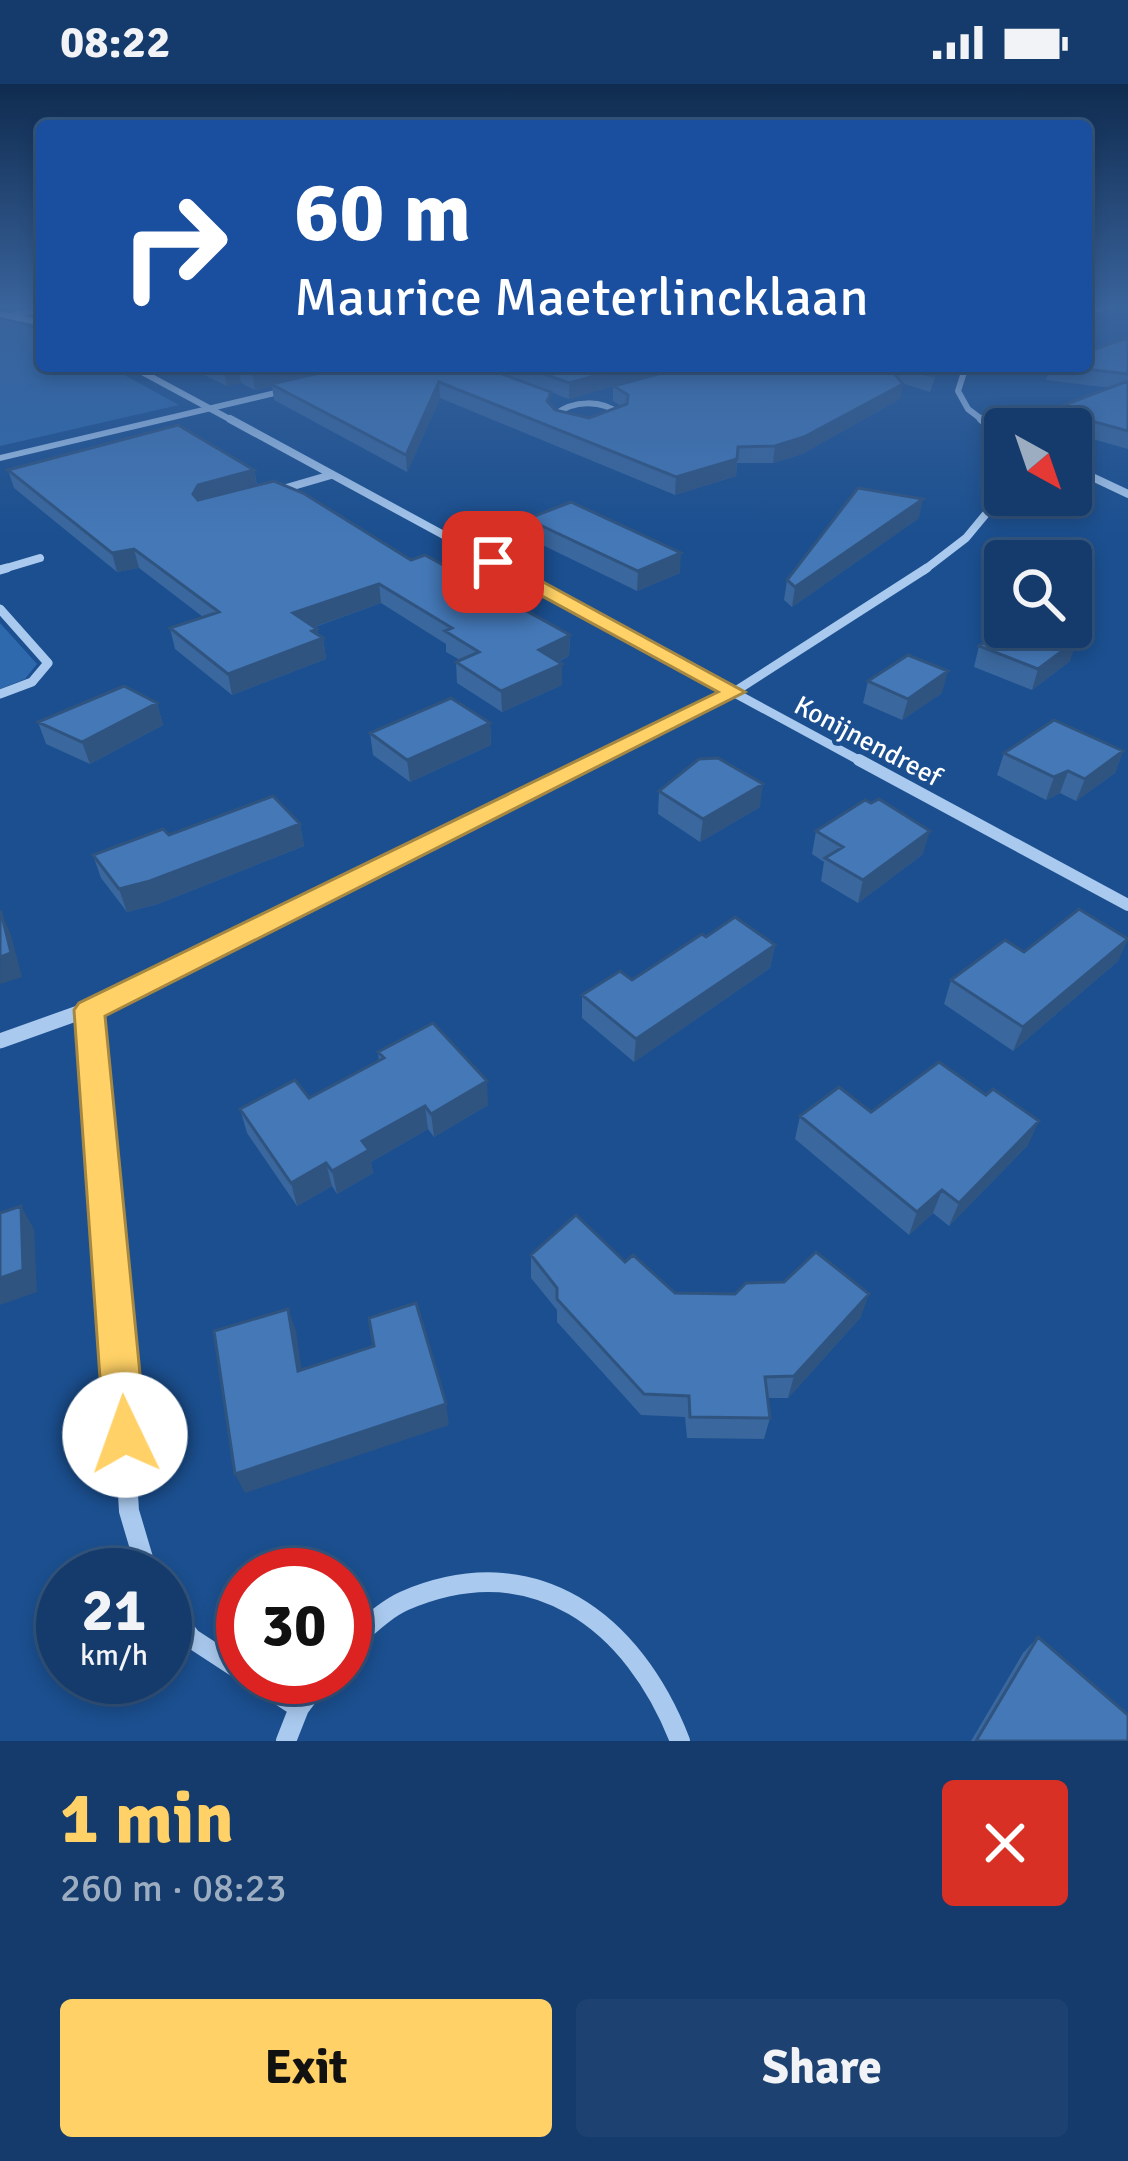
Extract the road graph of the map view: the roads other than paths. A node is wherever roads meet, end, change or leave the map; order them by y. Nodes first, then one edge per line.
1 (162, 383) edge
2 (960, 383) edge
3 (299, 387) edge
4 (601, 397) edge
5 (593, 404) junction
6 (209, 409) junction
7 (984, 422) edge
8 (0, 458) edge
9 (332, 475) junction
10 (1092, 477) edge
11 (268, 493) edge
12 (1128, 494) edge
13 (984, 516) edge
14 (40, 558) dead end
15 (0, 569) edge
16 (0, 609) edge
17 (734, 692) junction
18 (0, 694) edge
19 (1128, 905) edge
20 (89, 1010) junction
21 (0, 1041) edge
22 (140, 1548) edge
23 (372, 1625) edge
24 (293, 1704) edge
25 (302, 1704) edge
26 (299, 1708) junction
27 (286, 1741) edge
28 (680, 1741) edge

1 - 6 street, Konijnendreef
2 - 7 street
3 - 6 street
4 - 5 street
5 - 5 street
6 - 8 street
6 - 9 street, Konijnendreef
9 - 11 street
9 - 17 street, Konijnendreef
10 - 12 street
13 - 17 street
14 - 15 street
16 - 18 street
17 - 19 street, Konijnendreef
17 - 20 street
20 - 21 street
20 - 22 street
23 - 28 street
24 - 26 street
25 - 26 street
26 - 27 street

